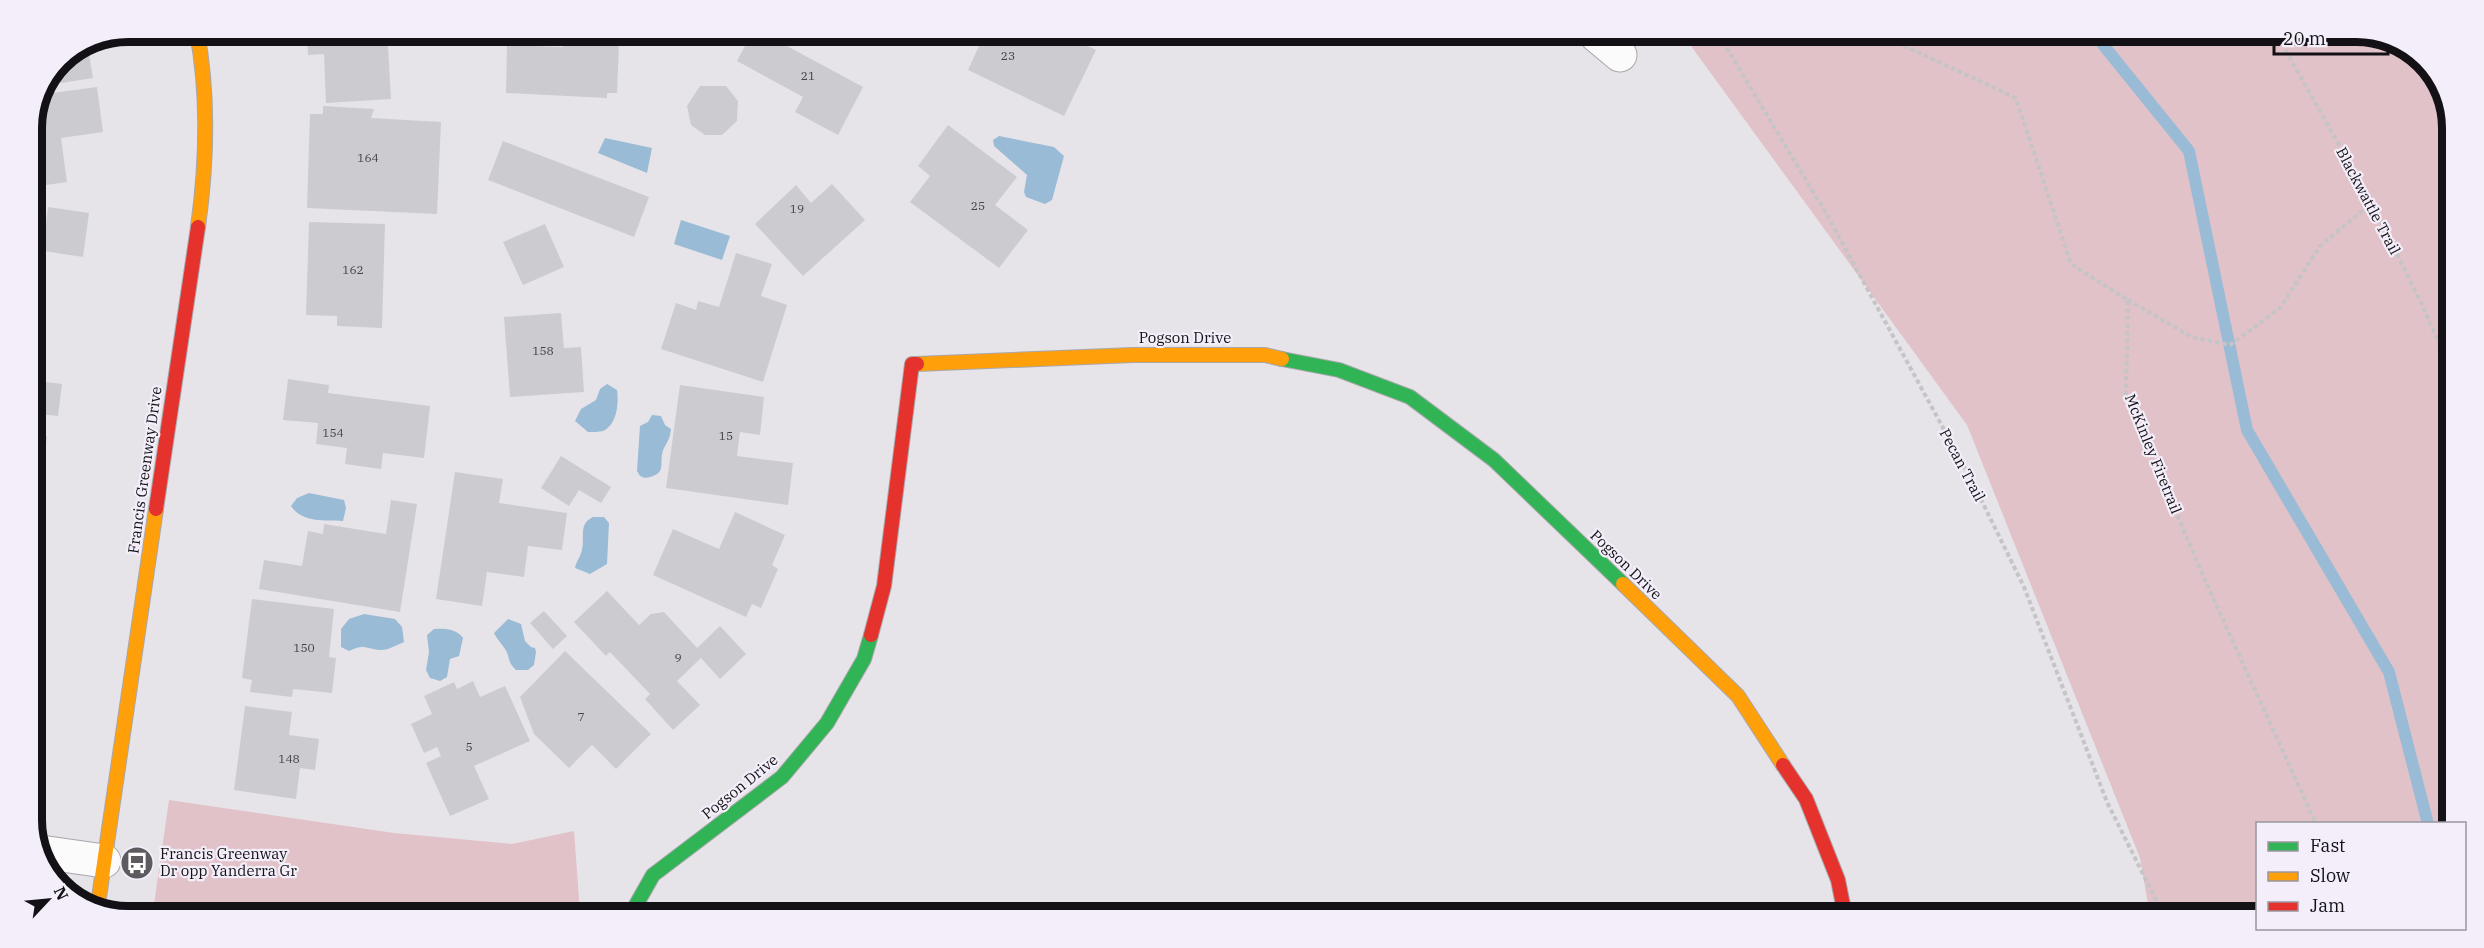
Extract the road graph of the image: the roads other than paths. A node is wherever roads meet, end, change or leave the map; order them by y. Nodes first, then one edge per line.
1 (198, 42) edge
2 (49, 853) edge
3 (104, 861) junction
4 (99, 900) edge
5 (635, 906) edge
6 (1843, 906) edge

1 - 3 street, Francis Greenway Drive
2 - 3 street
3 - 4 street, Francis Greenway Drive
5 - 6 street, Pogson Drive

